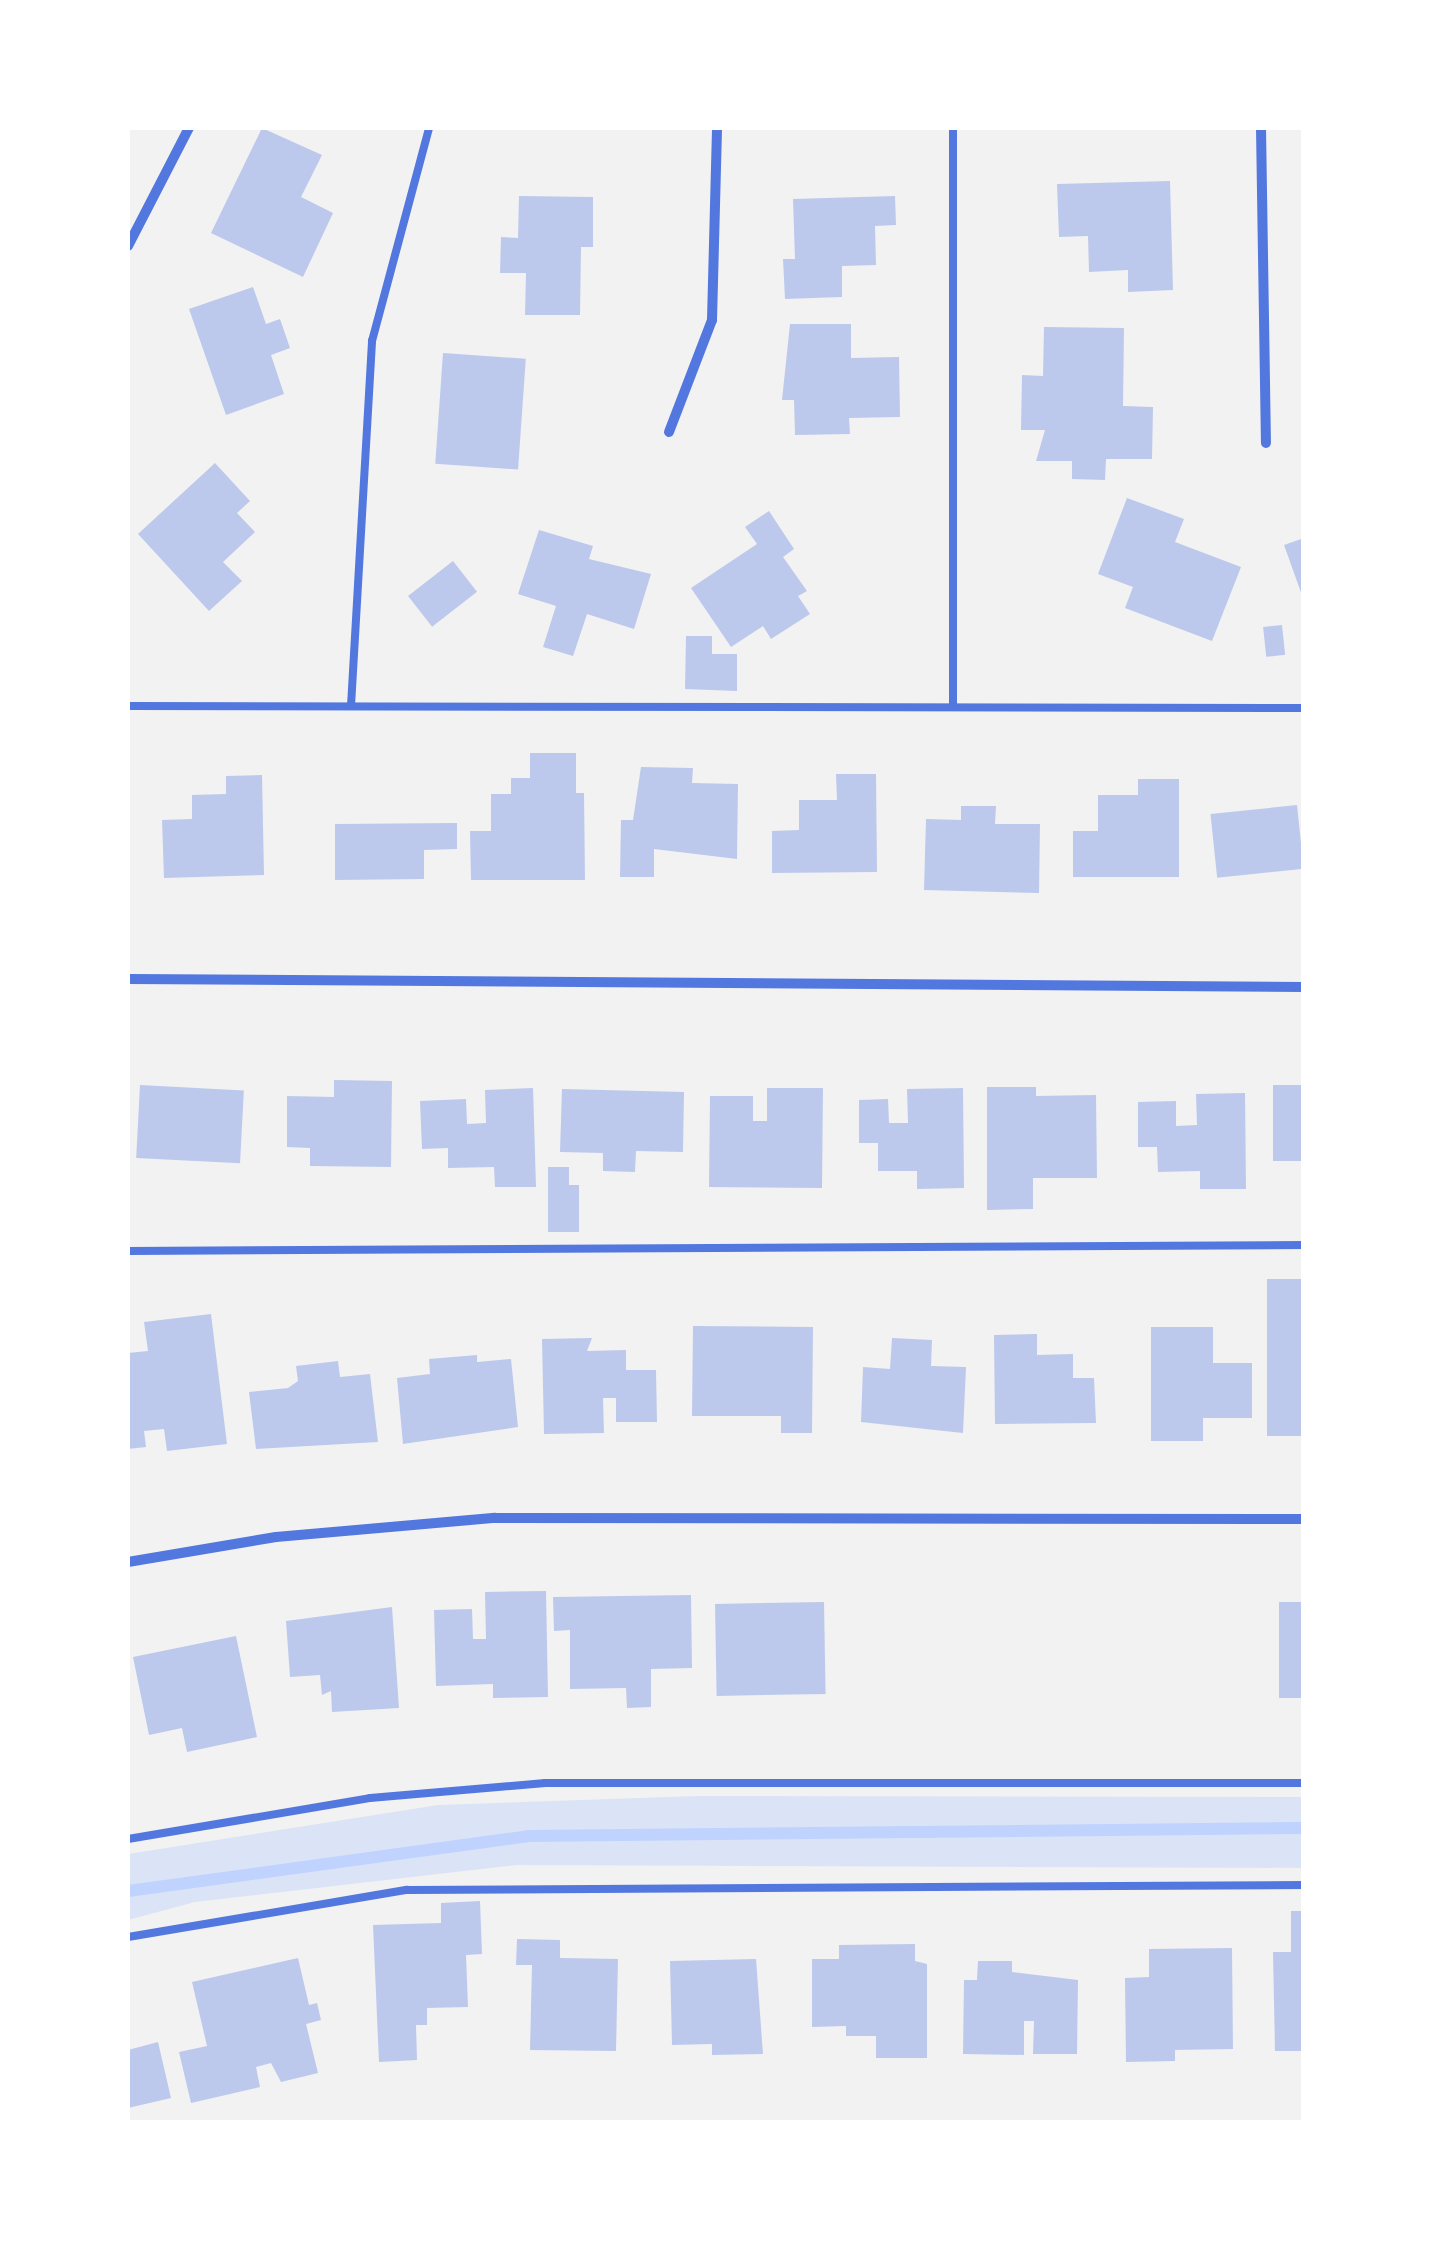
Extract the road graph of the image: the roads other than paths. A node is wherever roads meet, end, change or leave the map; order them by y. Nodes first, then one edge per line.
1 (189, 128) edge
2 (428, 128) edge
3 (717, 128) edge
4 (953, 128) edge
5 (1261, 128) edge
6 (128, 246) edge
7 (669, 432) dead end
8 (1266, 443) dead end
9 (128, 706) edge
10 (351, 706) junction
11 (953, 706) junction
12 (1304, 708) edge
13 (128, 979) edge
14 (1304, 987) edge
15 (1304, 1245) edge
16 (128, 1251) edge
17 (1304, 1519) edge
18 (128, 1562) edge
19 (1304, 1783) edge
20 (128, 1839) edge
21 (1304, 1886) edge
22 (128, 1937) edge

1 - 6 street
2 - 10 lane
3 - 7 street
4 - 11 lane
5 - 8 street
9 - 10 lane
10 - 11 lane
11 - 12 lane
13 - 14 street
15 - 16 lane
17 - 18 street
19 - 20 lane
21 - 22 lane

